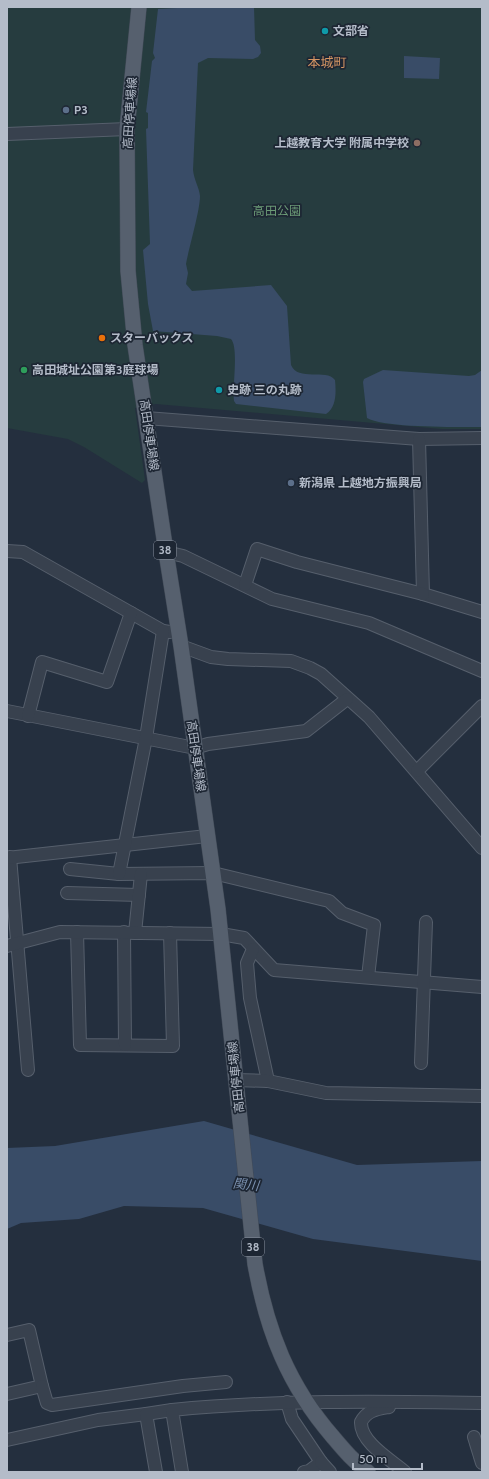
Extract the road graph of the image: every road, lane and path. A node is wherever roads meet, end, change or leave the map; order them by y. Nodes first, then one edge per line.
1 (139, 7) edge
2 (127, 130) junction
3 (7, 134) edge
4 (146, 418) junction
5 (482, 438) edge
6 (418, 439) junction
7 (7, 551) edge
8 (166, 552) junction
9 (245, 585) junction
10 (423, 594) junction
11 (482, 612) edge
12 (131, 613) junction
13 (163, 631) junction
14 (180, 639) junction
15 (482, 671) edge
16 (347, 699) junction
17 (482, 706) edge
18 (7, 711) edge
19 (28, 716) junction
20 (146, 738) junction
21 (195, 748) junction
22 (416, 771) junction
23 (207, 836) junction
24 (124, 846) junction
25 (482, 848) edge
26 (9, 858) edge
27 (70, 869) dead end
28 (213, 873) junction
29 (119, 874) junction
30 (141, 874) junction
31 (66, 894) dead end
32 (139, 895) junction
33 (426, 922) dead end
34 (78, 932) junction
35 (130, 933) junction
36 (170, 933) junction
37 (221, 934) junction
38 (12, 944) edge
39 (253, 949) junction
40 (368, 978) junction
41 (424, 982) junction
42 (482, 987) edge
43 (125, 1045) junction
44 (421, 1063) dead end
45 (28, 1070) dead end
46 (268, 1081) junction
47 (236, 1086) junction
48 (482, 1096) edge
49 (7, 1335) edge
50 (226, 1382) dead end
51 (42, 1386) junction
52 (7, 1394) edge
53 (303, 1399) junction
54 (403, 1401) junction
55 (287, 1402) junction
56 (482, 1403) edge
57 (172, 1410) junction
58 (146, 1414) junction
59 (474, 1437) dead end
60 (7, 1440) edge
61 (321, 1462) junction
62 (482, 1463) edge
63 (156, 1472) edge
64 (182, 1472) edge
65 (304, 1472) edge
66 (330, 1472) edge
67 (368, 1472) edge
68 (405, 1472) edge

1 - 2 main road, 高田停車場線 / 38
2 - 3 street
2 - 4 main road, 高田停車場線 / 38
4 - 6 street
4 - 8 main road, 高田停車場線 / 38
5 - 6 street
6 - 10 street
7 - 12 street
8 - 9 street
8 - 14 main road, 高田停車場線 / 38
9 - 10 street
9 - 15 street
10 - 11 street
12 - 13 street
12 - 19 street
13 - 14 street
13 - 20 street
14 - 16 street
14 - 21 main road, 高田停車場線 / 38
16 - 21 street
16 - 22 street
17 - 22 street
18 - 19 street
19 - 20 street
20 - 21 street
20 - 24 street
21 - 23 main road, 高田停車場線 / 38
22 - 25 street
23 - 24 street
23 - 28 main road, 高田停車場線 / 38
24 - 26 street
24 - 29 street
26 - 38 street
27 - 29 street
28 - 30 street
28 - 37 main road, 高田停車場線 / 38
28 - 40 street
29 - 30 street
30 - 32 street
31 - 32 street
32 - 35 street
33 - 41 street
34 - 35 street
34 - 38 street
34 - 43 street
35 - 36 street
35 - 43 street
36 - 37 street
36 - 43 street
37 - 39 street
37 - 47 main road, 高田停車場線 / 38
38 - 45 street
39 - 40 street
39 - 46 street
40 - 41 street
41 - 42 street
41 - 44 street
46 - 47 street
46 - 48 street
47 - 53 main road, 高田停車場線 / 38
49 - 51 street
50 - 51 street
51 - 52 street
53 - 54 street
53 - 55 street
53 - 67 main road, 高田停車場線 / 38
54 - 56 street
54 - 68 street
55 - 57 street
55 - 61 street
57 - 58 street
57 - 64 street
58 - 60 street
58 - 63 street
59 - 62 street
61 - 65 street
61 - 66 street

